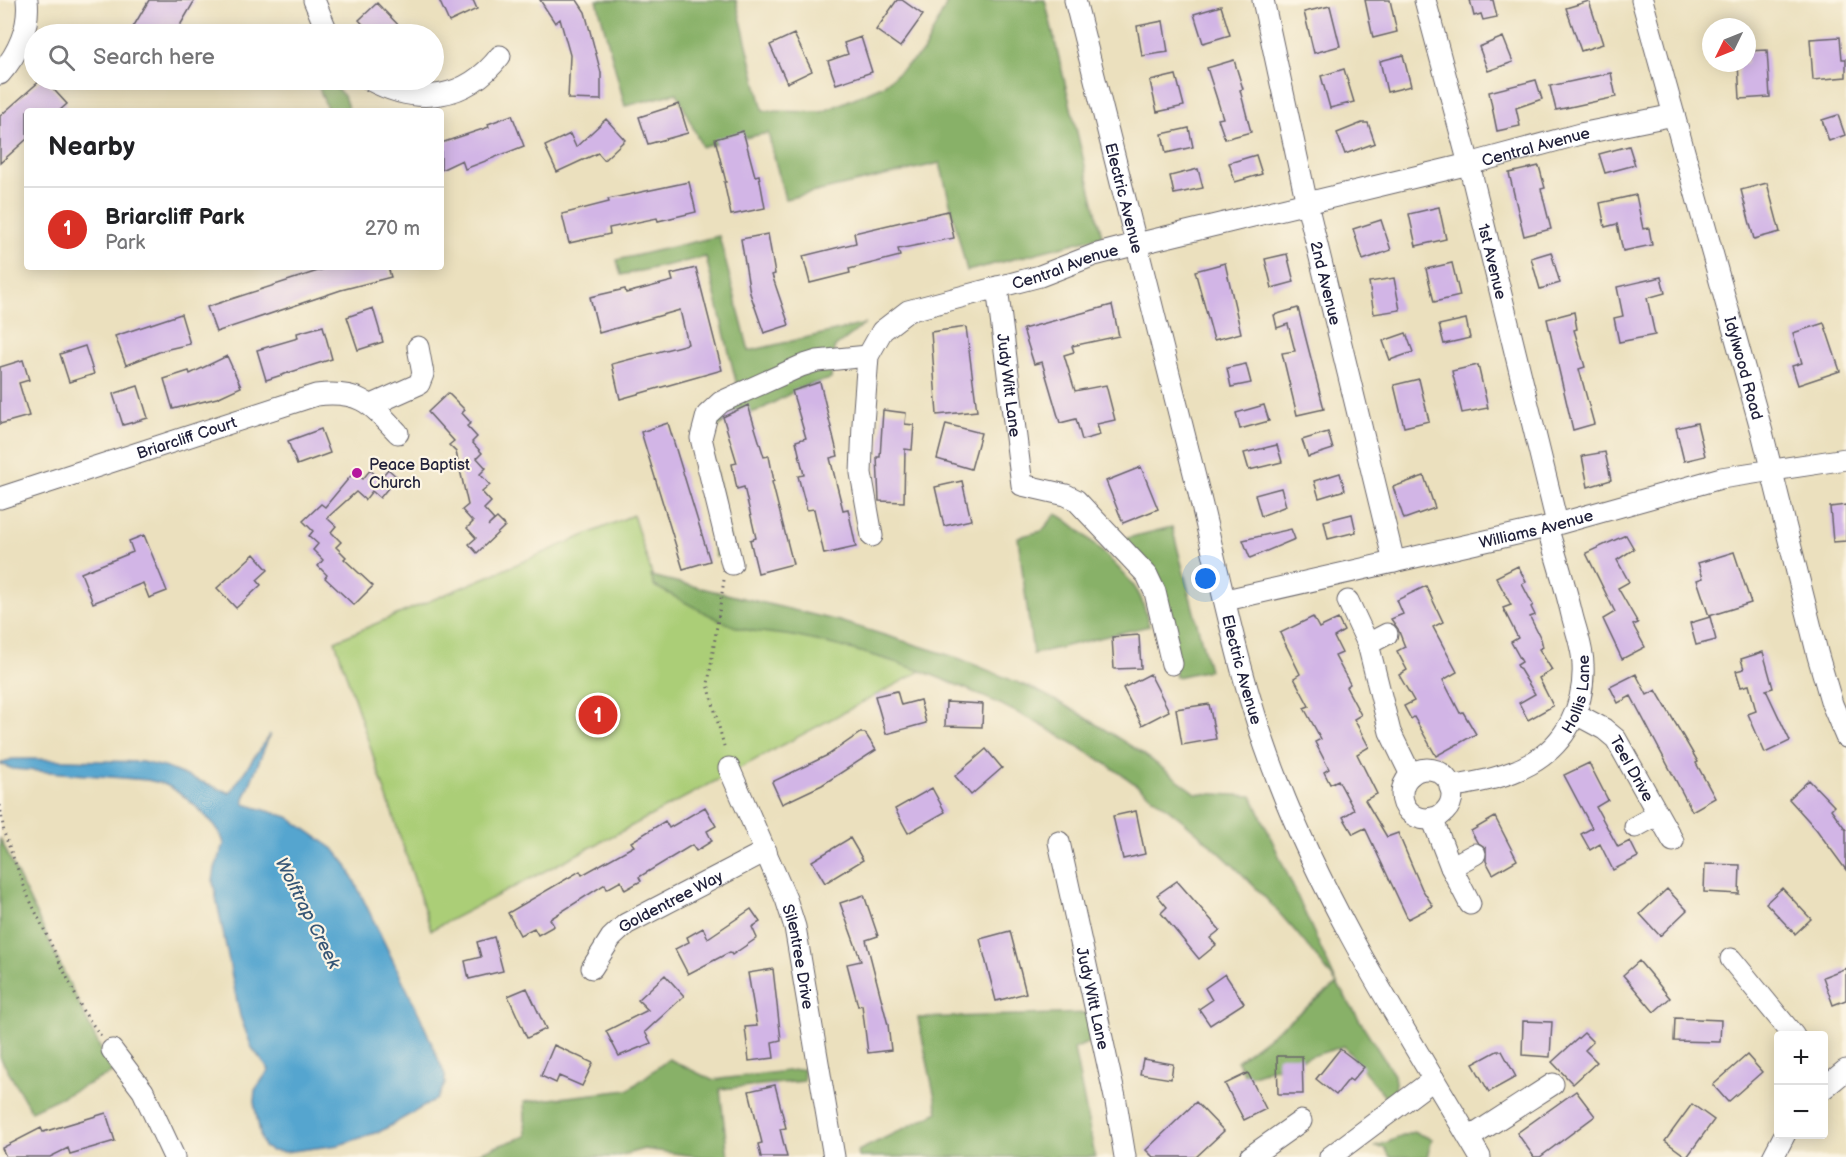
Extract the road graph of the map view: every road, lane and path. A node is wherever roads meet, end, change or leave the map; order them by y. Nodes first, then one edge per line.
1 (27, 0) edge
2 (315, 0) edge
3 (1075, 0) edge
4 (1263, 0) edge
5 (1425, 0) edge
6 (1642, 0) edge
7 (25, 24) edge
8 (324, 24) edge
9 (24, 35) edge
10 (500, 56) dead end
11 (0, 74) edge
12 (395, 90) edge
13 (1674, 115) junction
14 (1469, 164) junction
15 (1306, 204) junction
16 (1137, 244) junction
17 (997, 287) junction
18 (418, 347) dead end
19 (868, 356) junction
20 (372, 405) junction
21 (398, 433) dead end
22 (1846, 459) edge
23 (1770, 469) junction
24 (0, 498) edge
25 (1552, 525) junction
26 (872, 536) dead end
27 (1394, 562) junction
28 (732, 564) joint
29 (1226, 600) junction
30 (1348, 601) dead end
31 (1387, 634) dead end
32 (1368, 644) junction
33 (1172, 664) dead end
34 (1576, 714) junction
35 (1846, 737) edge
36 (729, 768) joint
37 (1411, 775) junction
38 (1450, 788) junction
39 (0, 805) edge
40 (1657, 815) junction
41 (1432, 819) junction
42 (1635, 827) dead end
43 (2, 833) edge
44 (1673, 841) dead end
45 (1059, 842) dead end
46 (766, 851) junction
47 (1475, 854) dead end
48 (1450, 867) junction
49 (1470, 904) dead end
50 (1731, 959) dead end
51 (592, 968) dead end
52 (1791, 1031) edge
53 (112, 1050) joint
54 (1434, 1079) junction
55 (1553, 1084) dead end
56 (1301, 1121) dead end
57 (1469, 1138) junction
58 (1782, 1139) edge
59 (170, 1156) edge
60 (834, 1157) edge
61 (1125, 1157) edge
62 (1250, 1157) edge
63 (1330, 1157) edge
64 (1480, 1157) edge
65 (1773, 1157) edge

1 - 7 street
2 - 8 street
3 - 16 street, Electric Avenue
4 - 15 street, 2nd Avenue
5 - 14 street, 1st Avenue
6 - 13 street, Idylwood Road
9 - 11 street
10 - 12 street
13 - 14 street, Central Avenue
13 - 23 street, Idylwood Road
14 - 15 street, Central Avenue
14 - 25 street, 1st Avenue
15 - 16 street, Central Avenue
15 - 27 street, 2nd Avenue
16 - 17 street, Central Avenue
16 - 29 street, Electric Avenue
17 - 19 street, Central Avenue
17 - 33 street, Judy Witt Lane
18 - 20 street
19 - 26 street
19 - 28 street
20 - 21 street
20 - 24 street, Briarcliff Court
22 - 23 street, Williams Avenue
23 - 25 street, Williams Avenue
23 - 35 street, Idylwood Road
25 - 27 street, Williams Avenue
25 - 34 street, Hollis Lane
27 - 29 street, Williams Avenue
28 - 36 path
29 - 54 street, Electric Avenue
30 - 32 street
31 - 32 street
32 - 37 street
34 - 38 street, Hollis Lane
34 - 40 street, Teel Drive
36 - 46 street, Silentree Drive
37 - 38 street
37 - 41 street
38 - 41 street
39 - 43 path
40 - 42 street
40 - 44 street, Teel Drive
41 - 48 street
43 - 53 path
45 - 61 street, Judy Witt Lane
46 - 51 street, Goldentree Way
46 - 60 street, Silentree Drive
47 - 48 street
48 - 49 street
50 - 52 street
53 - 59 street
54 - 57 street, Electric Avenue
54 - 63 street
55 - 57 street
56 - 62 street
57 - 64 street, Electric Avenue
58 - 65 street

